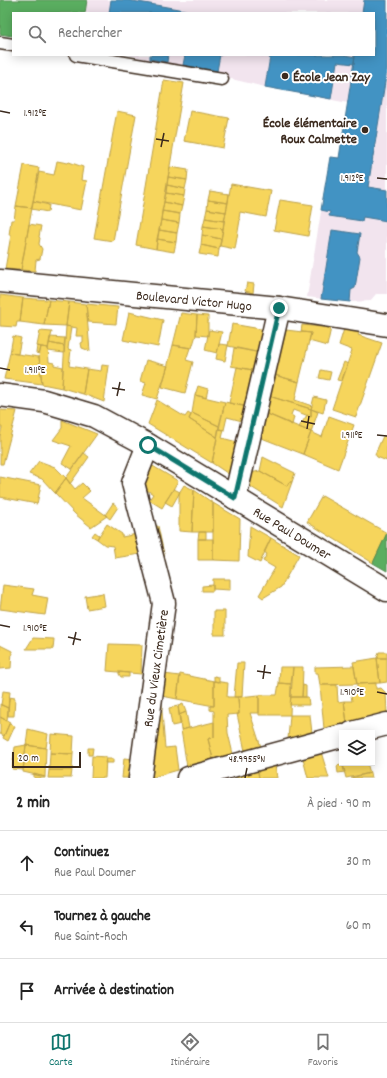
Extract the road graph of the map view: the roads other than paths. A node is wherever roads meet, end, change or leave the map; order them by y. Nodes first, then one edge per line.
1 (0, 43) edge
2 (12, 45) edge
3 (82, 56) edge
4 (222, 79) dead end
5 (0, 281) edge
6 (279, 308) junction
7 (387, 324) edge
8 (0, 395) edge
9 (148, 445) junction
10 (235, 498) junction
11 (387, 590) edge
12 (387, 724) edge
13 (364, 730) edge
14 (339, 737) edge
15 (140, 778) edge
16 (188, 778) edge

1 - 2 lane
3 - 4 lane
5 - 6 street, Boulevard Victor Hugo
6 - 7 street, Boulevard Victor Hugo
6 - 10 street
8 - 9 street, Rue Paul Doumer
9 - 10 street, Rue Paul Doumer
9 - 15 street, Rue du Vieux Cimetière
10 - 11 street, Rue Paul Doumer
12 - 13 street
14 - 16 street

